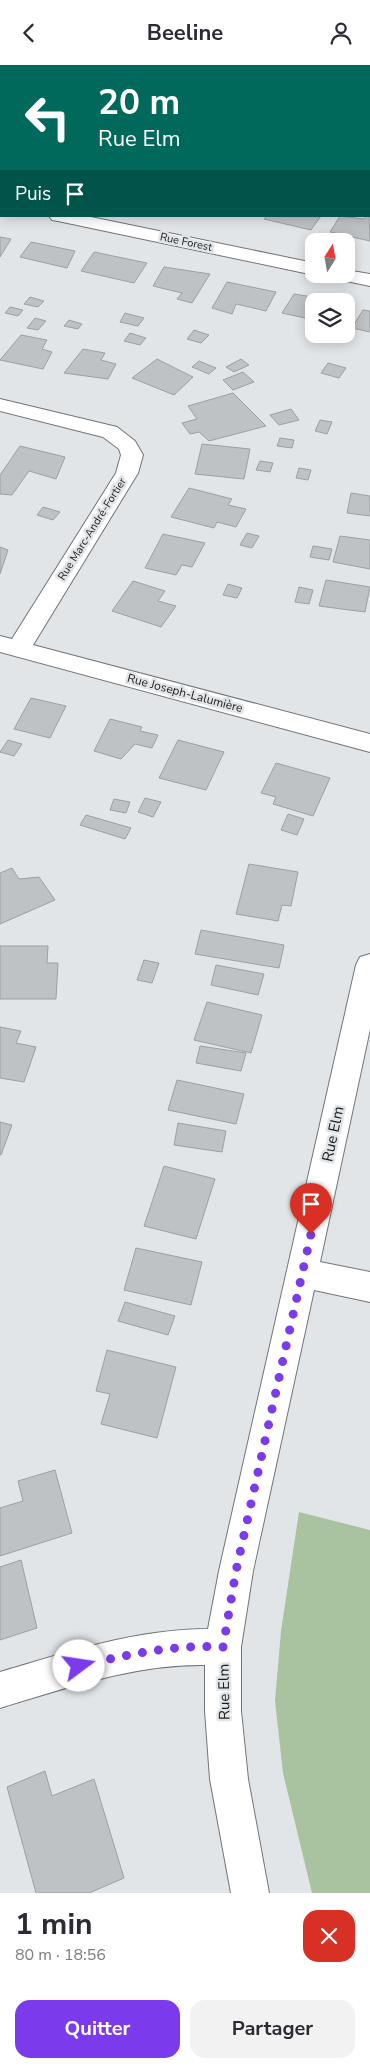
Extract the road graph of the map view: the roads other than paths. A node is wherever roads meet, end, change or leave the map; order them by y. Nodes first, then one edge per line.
1 (63, 217) edge
2 (305, 267) edge
3 (355, 277) edge
4 (370, 280) edge
5 (0, 405) edge
6 (9, 646) edge
7 (370, 743) edge
8 (370, 965) edge
9 (303, 1273) junction
10 (370, 1287) edge
11 (223, 1647) junction
12 (0, 1691) edge
13 (250, 1893) edge

1 - 2 street, Rue Forest
3 - 4 street
5 - 6 street, Rue Marc-André-Fortier
6 - 7 street, Rue Joseph-Lalumière
8 - 9 street, Rue Elm
9 - 10 street
9 - 11 street, Rue Elm
11 - 12 street
11 - 13 street, Rue Elm

